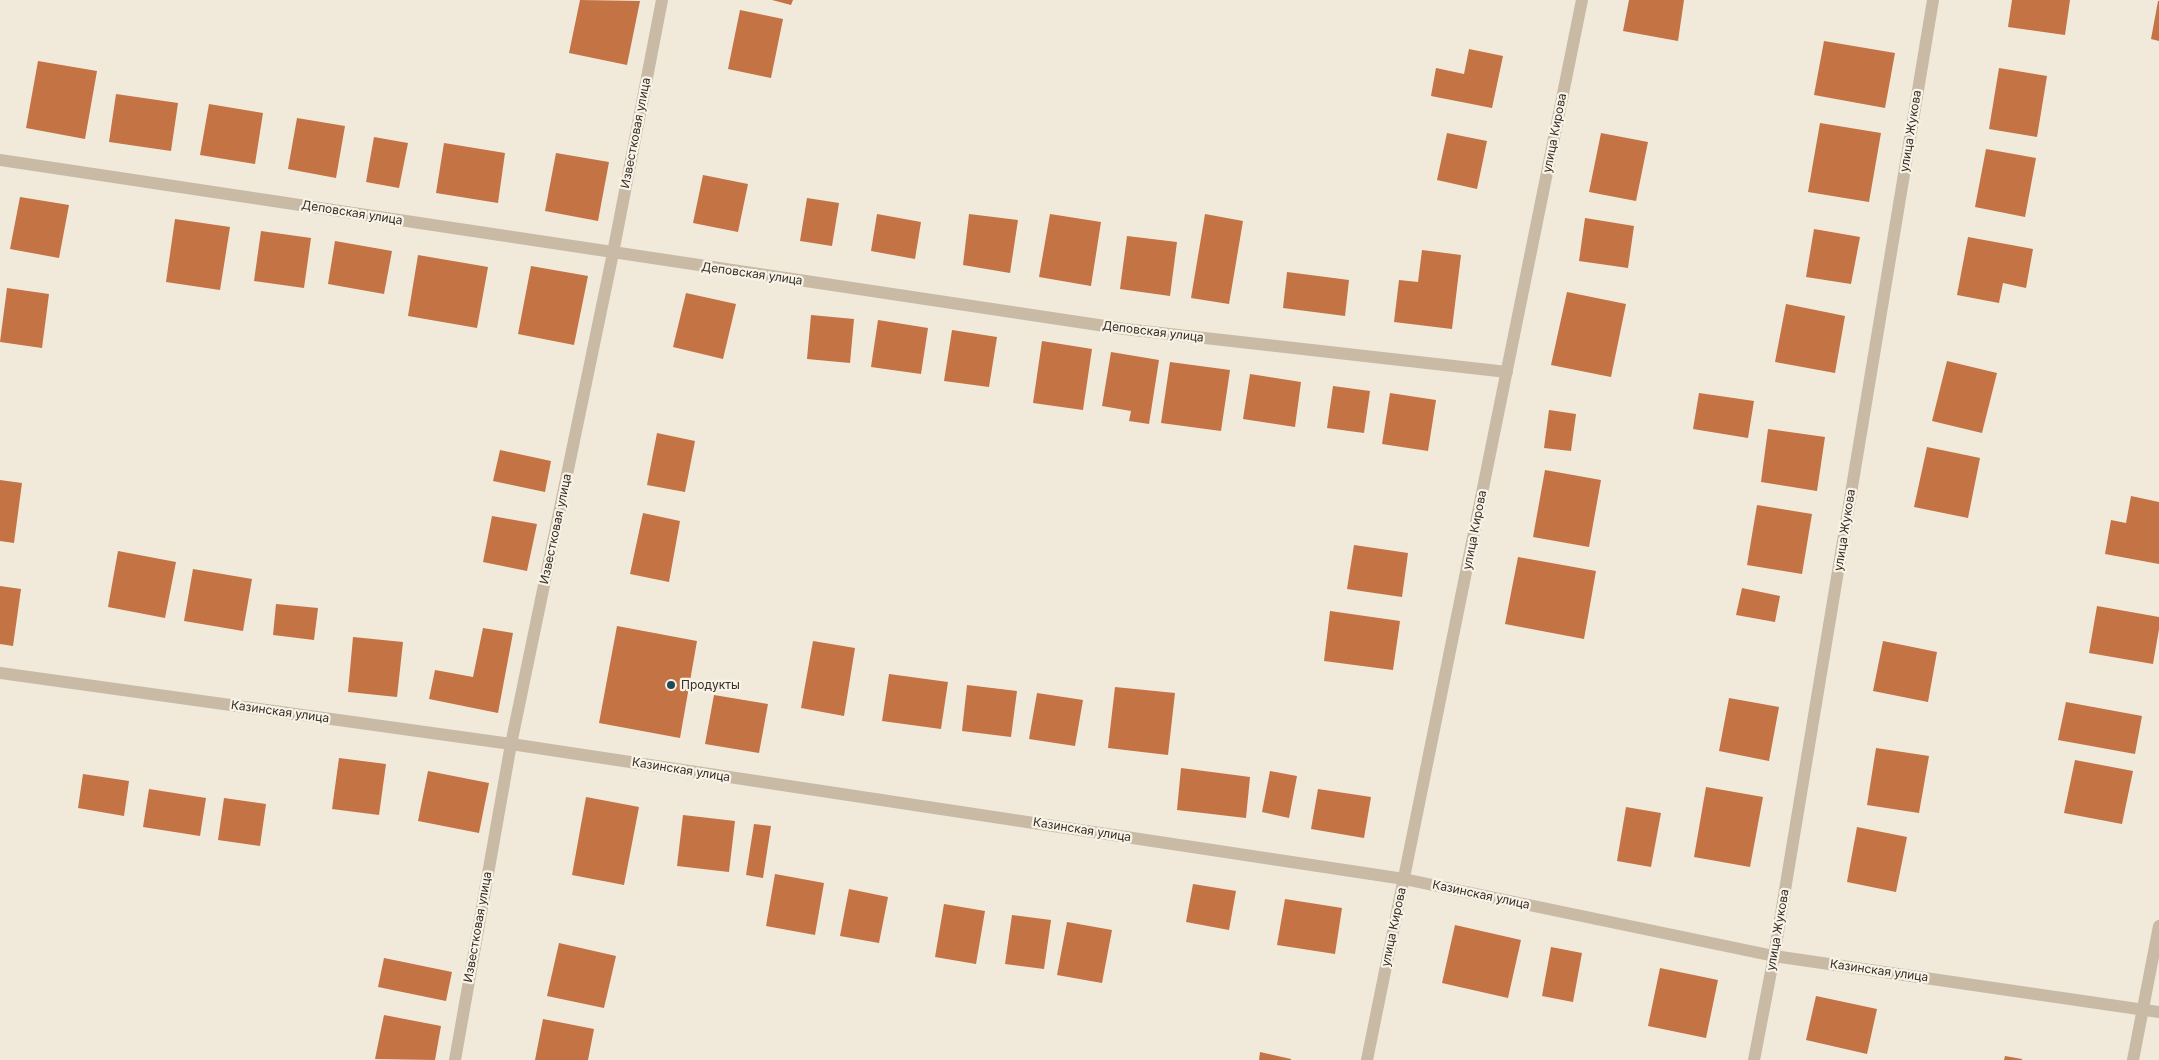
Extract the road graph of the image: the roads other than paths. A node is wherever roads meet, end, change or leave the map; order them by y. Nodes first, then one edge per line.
1 (662, 0) edge
2 (1582, 0) edge
3 (1933, 0) edge
4 (0, 160) edge
5 (613, 253) junction
6 (1507, 372) junction
7 (0, 673) edge
8 (511, 744) junction
9 (1404, 879) junction
10 (2159, 926) edge
11 (1774, 956) junction
12 (2143, 1008) junction
13 (2159, 1012) edge
14 (455, 1060) edge
15 (1367, 1060) edge
16 (1754, 1060) edge
17 (2133, 1060) edge

1 - 5 street, Известковая улица
2 - 6 street, улица Кирова
3 - 11 street, улица Жукова
4 - 5 street, Деповская улица
5 - 6 street, Деповская улица
5 - 8 street, Известковая улица
6 - 9 street, улица Кирова
7 - 8 street, Казинская улица
8 - 9 street, Казинская улица
8 - 14 street, Известковая улица
9 - 11 street, Казинская улица
9 - 15 street, улица Кирова
10 - 12 street
11 - 12 street, Казинская улица
11 - 16 street, улица Жукова
12 - 13 street, Казинская улица
12 - 17 street

